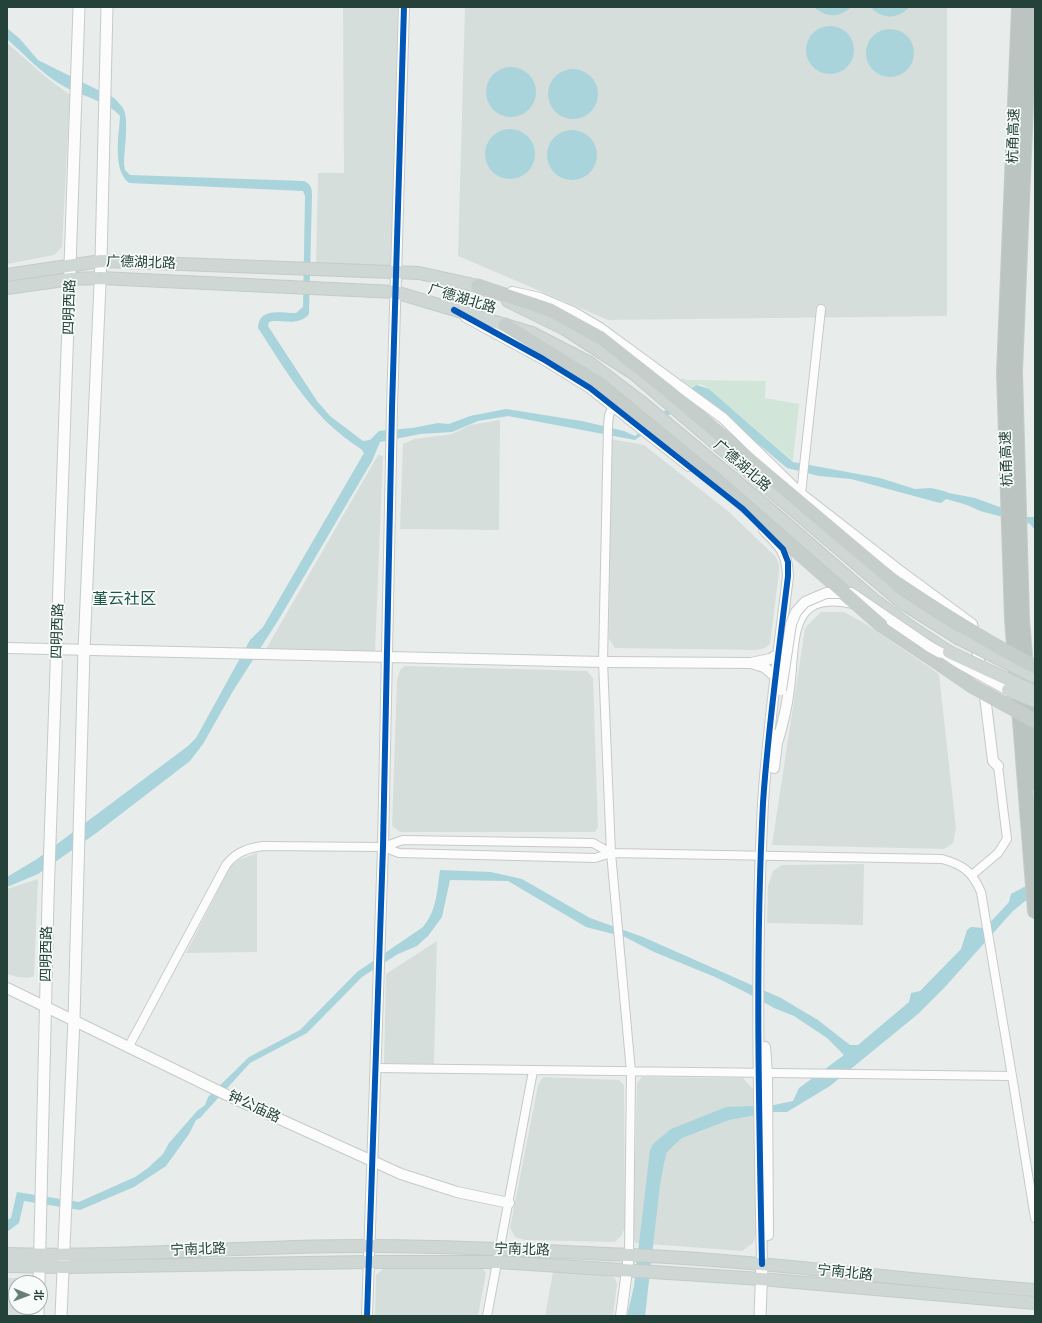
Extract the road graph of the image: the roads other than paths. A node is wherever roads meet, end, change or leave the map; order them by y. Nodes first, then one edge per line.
1 (79, 7) edge
2 (107, 7) edge
3 (404, 7) edge
4 (1019, 7) edge
5 (1030, 7) edge
6 (101, 261) junction
7 (71, 265) junction
8 (396, 273) junction
9 (7, 275) edge
10 (100, 278) junction
11 (71, 279) junction
12 (478, 286) junction
13 (7, 288) edge
14 (395, 292) junction
15 (821, 309) dead end
16 (454, 310) junction
17 (505, 325) junction
18 (613, 406) junction
19 (801, 494) junction
20 (7, 648) edge
21 (58, 649) junction
22 (84, 650) junction
23 (779, 654) junction
24 (386, 657) junction
25 (603, 662) junction
26 (751, 663) junction
27 (1035, 667) edge
28 (1035, 676) edge
29 (776, 677) junction
30 (984, 686) junction
31 (1008, 690) joint
32 (1035, 692) edge
33 (1035, 701) edge
34 (1002, 702) junction
35 (1035, 721) edge
36 (1035, 726) edge
37 (778, 740) junction
38 (998, 766) joint
39 (1035, 783) edge
40 (383, 847) junction
41 (611, 853) junction
42 (763, 856) junction
43 (972, 875) junction
44 (1035, 911) edge
45 (7, 988) edge
46 (46, 1007) junction
47 (74, 1019) junction
48 (130, 1046) junction
49 (376, 1068) junction
50 (533, 1071) junction
51 (631, 1072) junction
52 (763, 1073) junction
53 (1012, 1076) junction
54 (373, 1161) junction
55 (509, 1203) junction
56 (1035, 1218) edge
57 (369, 1246) junction
58 (500, 1249) junction
59 (7, 1254) edge
60 (40, 1254) junction
61 (63, 1254) junction
62 (630, 1255) junction
63 (368, 1262) junction
64 (498, 1262) junction
65 (765, 1264) junction
66 (7, 1266) edge
67 (39, 1267) junction
68 (63, 1268) junction
69 (628, 1269) junction
70 (39, 1275) edge
71 (765, 1279) junction
72 (1035, 1290) edge
73 (1035, 1303) edge
74 (62, 1316) edge
75 (367, 1316) edge
76 (487, 1316) edge
77 (621, 1316) edge
78 (760, 1316) edge
79 (767, 1316) edge

1 - 7 main road, 四明西路
2 - 6 main road, 四明西路
3 - 8 street
4 - 44 highway, 杭甬高速
5 - 39 highway, 杭甬高速
6 - 7 main road, 广德湖北路
6 - 8 main road, 广德湖北路
6 - 10 main road, 四明西路
7 - 9 main road, 广德湖北路
7 - 11 main road, 四明西路
8 - 12 main road, 广德湖北路
8 - 14 street
10 - 11 main road, 广德湖北路
10 - 14 main road, 广德湖北路
10 - 22 main road, 四明西路
11 - 13 main road, 广德湖北路
11 - 21 main road, 四明西路
12 - 19 street
12 - 27 highway, bridge
12 - 28 main road, 广德湖北路, bridge
14 - 16 main road, 广德湖北路
14 - 24 street
15 - 19 street
16 - 17 main road, 广德湖北路
16 - 18 street
17 - 32 main road, 广德湖北路, bridge
17 - 34 highway, bridge
18 - 23 street
18 - 25 street
19 - 30 street
20 - 21 street
21 - 22 street
21 - 46 main road, 四明西路
22 - 24 street
22 - 47 main road, 四明西路
23 - 26 street
23 - 29 street
24 - 25 street
24 - 40 street
25 - 26 street
25 - 41 street
26 - 29 street
29 - 42 street
30 - 37 street
30 - 38 street
31 - 33 main road, bridge
31 - 37 street, bridge
34 - 35 highway, bridge
34 - 36 highway, bridge
37 - 42 street
38 - 43 street
40 - 41 street
40 - 41 street
40 - 48 street
40 - 49 street
41 - 42 street
41 - 51 street
42 - 43 street
42 - 52 street
42 - 52 street
43 - 53 street
45 - 46 street, 钟公庙路
46 - 47 street, 钟公庙路
46 - 60 main road, 四明西路
47 - 48 street, 钟公庙路
47 - 61 main road, 四明西路
48 - 54 street, 钟公庙路
49 - 50 street
49 - 54 street
50 - 51 street
50 - 55 street
51 - 52 street
51 - 62 street
52 - 53 street
52 - 65 street
52 - 65 street
53 - 56 street
54 - 55 street, 钟公庙路
54 - 57 street
55 - 58 street
57 - 58 main road, 宁南北路
57 - 61 main road, 宁南北路
57 - 63 street
58 - 62 main road, 宁南北路
58 - 64 street
59 - 60 main road, 宁南北路
60 - 61 main road, 宁南北路
60 - 67 main road, 四明西路
61 - 68 main road, 四明西路
62 - 65 main road, 宁南北路
62 - 69 street
63 - 64 main road, 宁南北路
63 - 68 main road, 宁南北路
63 - 75 street
64 - 69 main road, 宁南北路
64 - 76 street
65 - 71 main road
65 - 72 main road, 宁南北路
66 - 67 main road
67 - 68 main road, 宁南北路
67 - 70 main road, 四明西路
68 - 74 main road, 四明西路
69 - 71 main road, 宁南北路
69 - 77 street
71 - 73 main road, 宁南北路
71 - 78 main road
71 - 79 main road

